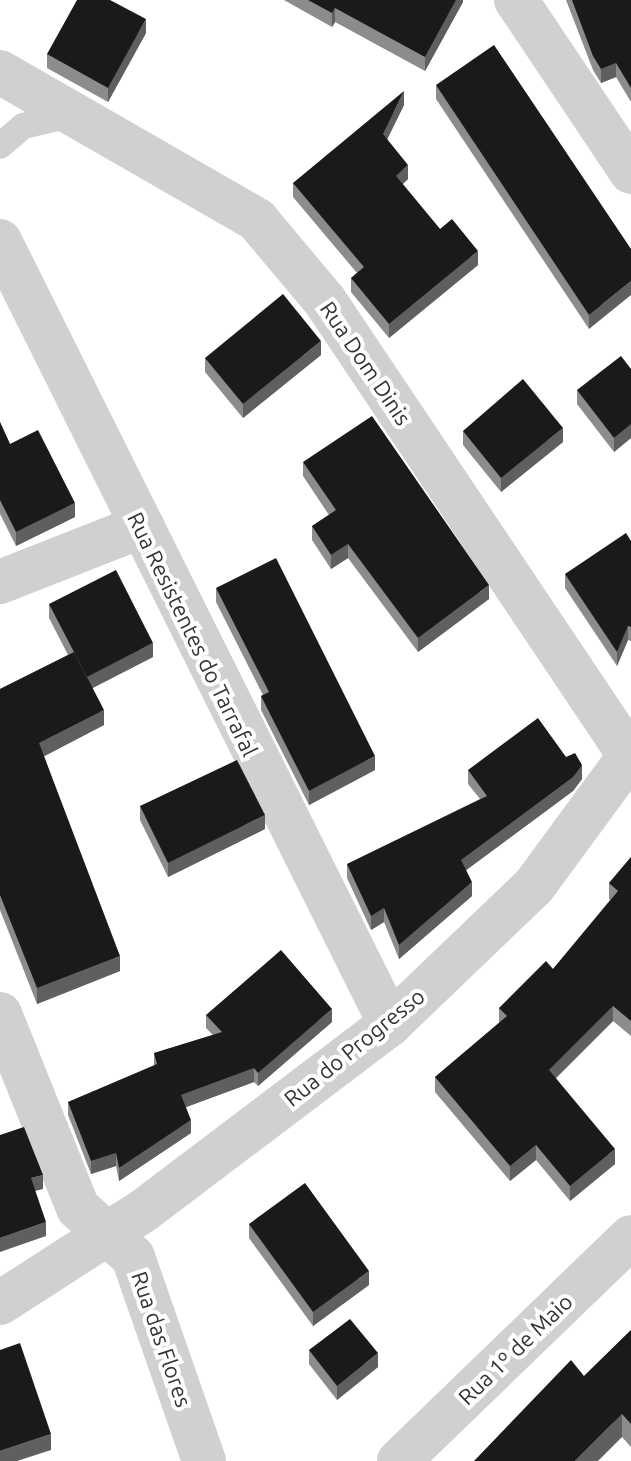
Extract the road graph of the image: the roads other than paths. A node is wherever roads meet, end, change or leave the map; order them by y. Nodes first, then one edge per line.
1 (516, 0) edge
2 (0, 72) edge
3 (75, 114) junction
4 (0, 146) edge
5 (631, 172) edge
6 (0, 241) edge
7 (142, 526) junction
8 (0, 582) edge
9 (630, 756) edge
10 (0, 1014) edge
11 (390, 1024) junction
12 (109, 1236) junction
13 (631, 1237) edge
14 (0, 1303) edge
15 (204, 1461) edge
16 (399, 1461) edge

1 - 5 street
2 - 3 street, Rua Dom Dinis
3 - 4 lane
3 - 9 street, Rua Dom Dinis
6 - 7 street, Rua Resistentes do Tarrafal
7 - 8 street
7 - 11 street, Rua Resistentes do Tarrafal
9 - 11 street, Rua do Progresso
10 - 12 street, Rua das Flores
11 - 12 street, Rua do Progresso
12 - 14 street, Rua do Progresso
12 - 15 street, Rua das Flores
13 - 16 street, Rua 1º de Maio

